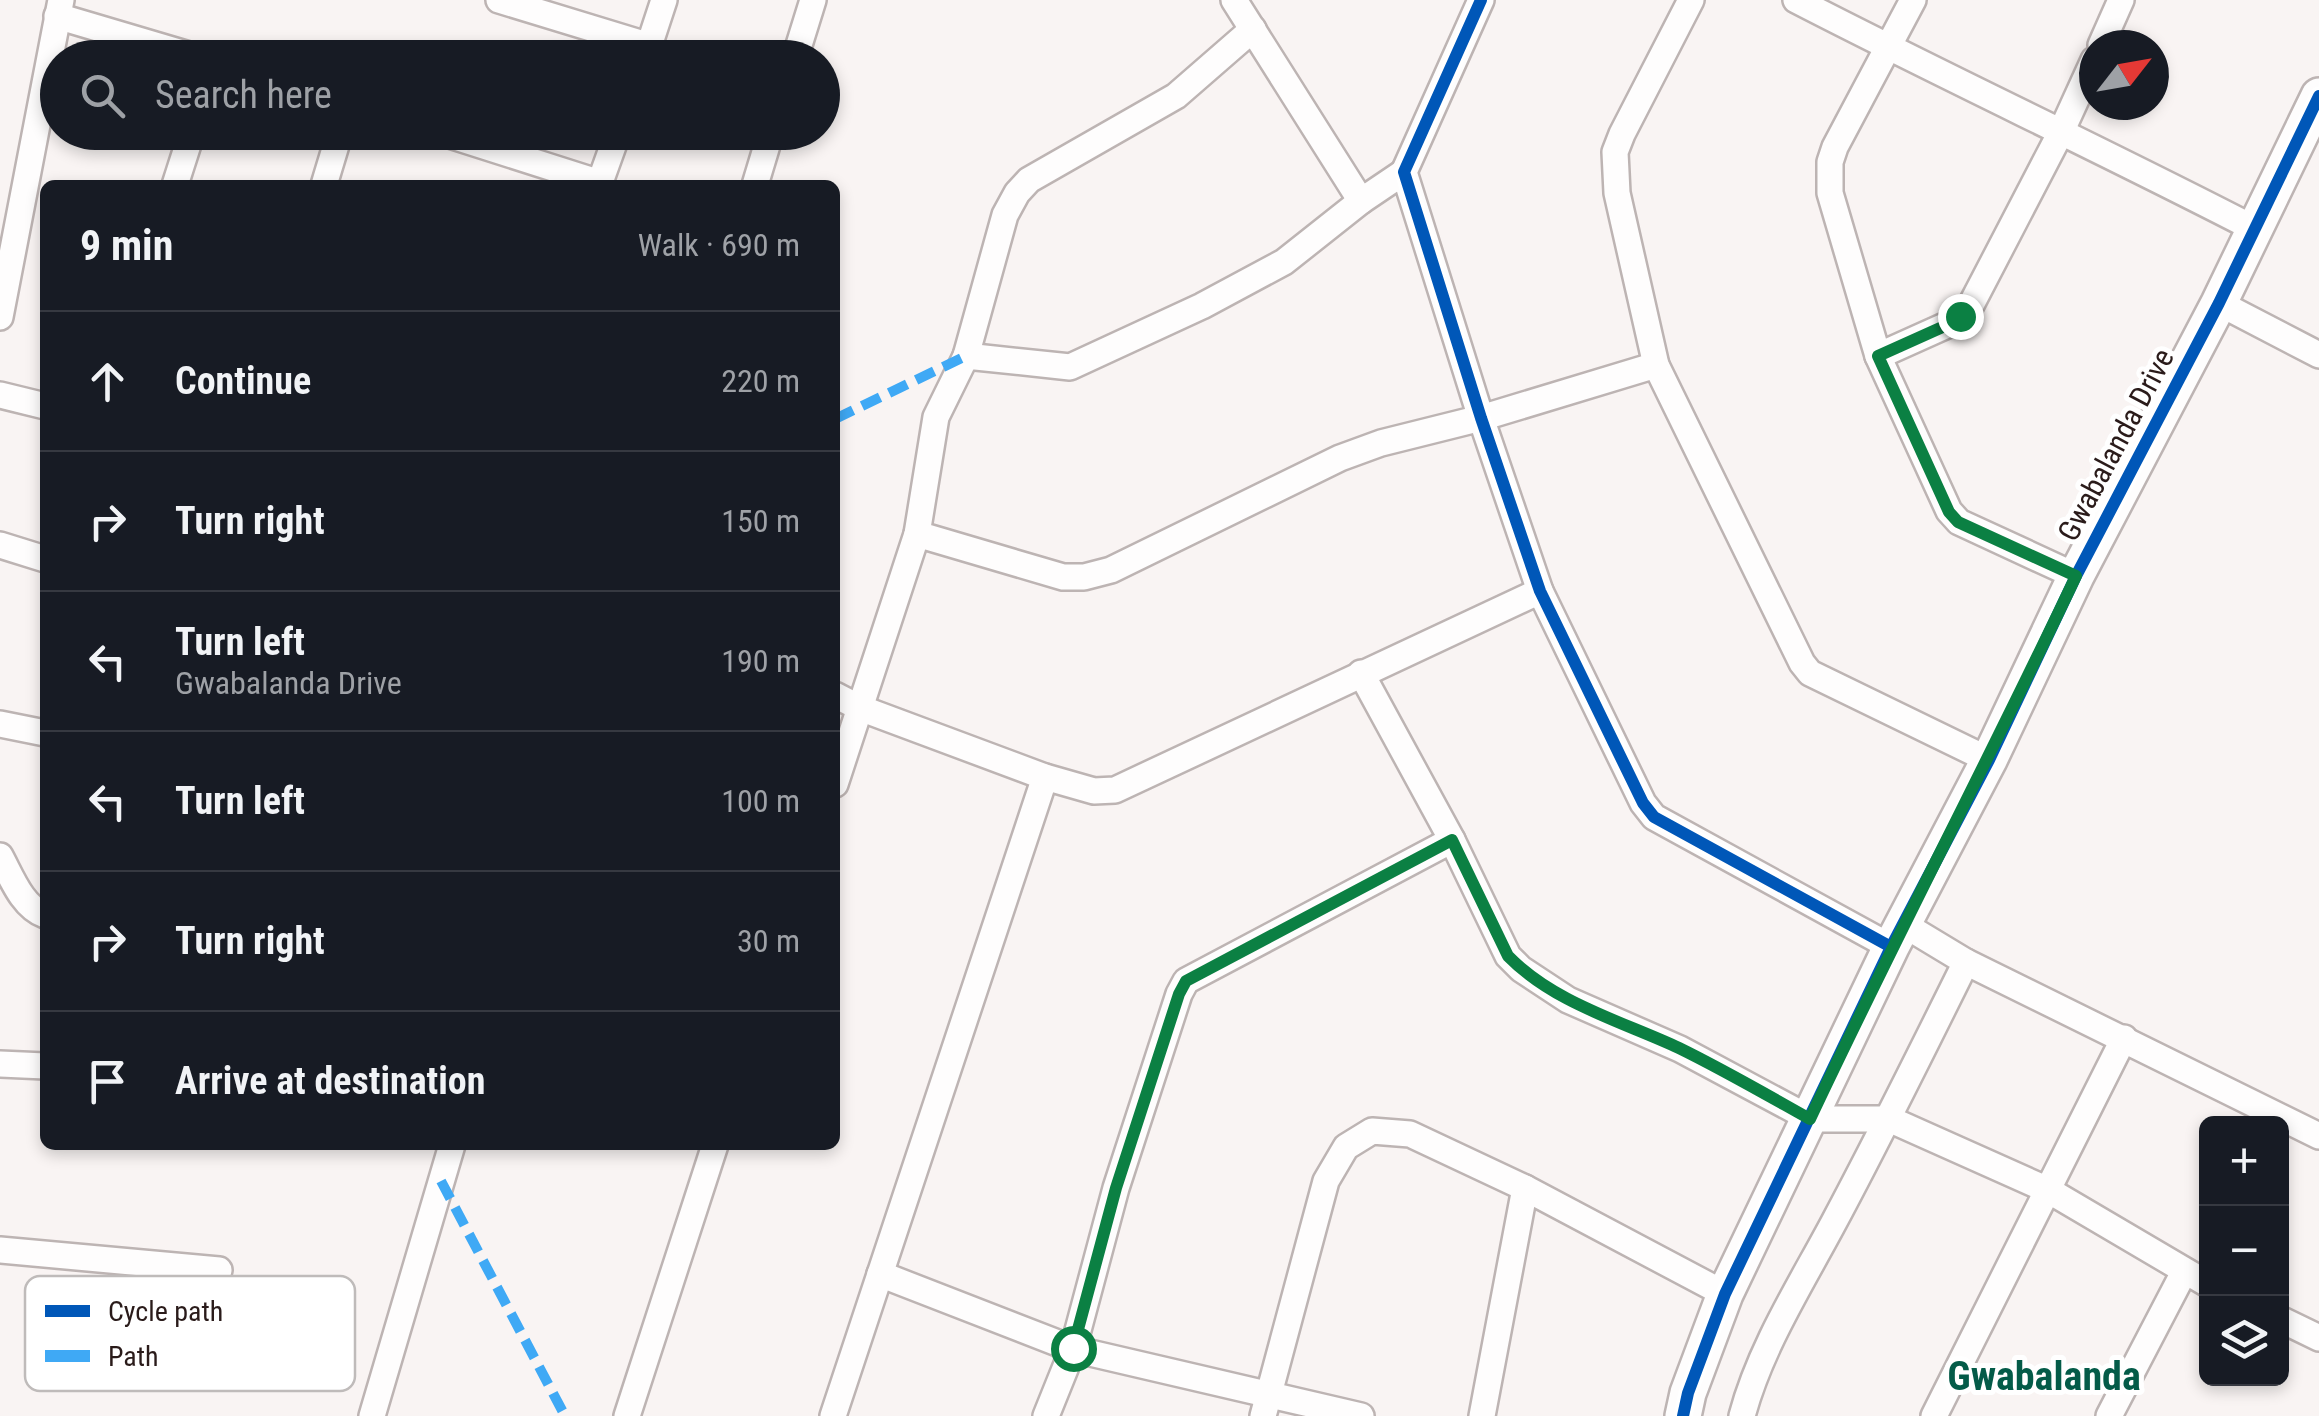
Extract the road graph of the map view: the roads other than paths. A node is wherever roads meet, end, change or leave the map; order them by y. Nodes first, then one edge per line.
1 (499, 0) edge
2 (664, 0) edge
3 (813, 0) edge
4 (1234, 0) edge
5 (1481, 0) edge
6 (1691, 0) edge
7 (1796, 0) edge
8 (1913, 0) edge
9 (2121, 0) edge
10 (59, 8) edge
11 (1253, 28) junction
12 (2108, 30) edge
13 (53, 40) edge
14 (149, 40) edge
15 (614, 40) edge
16 (652, 40) edge
17 (801, 40) edge
18 (1890, 48) junction
19 (2079, 93) edge
20 (2319, 96) edge
21 (40, 108) edge
22 (2062, 130) junction
23 (186, 150) edge
24 (335, 150) edge
25 (495, 150) edge
26 (611, 150) edge
27 (765, 150) edge
28 (1404, 172) junction
29 (177, 180) edge
30 (326, 180) edge
31 (587, 180) edge
32 (600, 180) edge
33 (756, 180) edge
34 (1361, 200) junction
35 (2253, 228) junction
36 (2219, 302) junction
37 (0, 317) edge
38 (2319, 355) edge
39 (966, 356) junction
40 (1878, 356) junction
41 (1656, 366) junction
42 (0, 395) edge
43 (40, 405) edge
44 (1481, 418) junction
45 (917, 534) junction
46 (0, 545) edge
47 (40, 557) edge
48 (2076, 576) junction
49 (1540, 591) junction
50 (1361, 673) junction
51 (840, 698) edge
52 (860, 708) junction
53 (0, 724) edge
54 (40, 732) edge
55 (1988, 760) junction
56 (840, 769) edge
57 (1045, 776) junction
58 (1452, 840) junction
59 (0, 856) edge
60 (40, 913) edge
61 (1897, 936) junction
62 (1966, 962) junction
63 (2124, 1038) junction
64 (0, 1064) edge
65 (40, 1066) edge
66 (1810, 1119) junction
67 (1889, 1119) junction
68 (2319, 1136) edge
69 (451, 1150) edge
70 (713, 1150) edge
71 (1525, 1188) junction
72 (2048, 1190) junction
73 (0, 1250) edge
74 (219, 1270) dead end
75 (880, 1274) junction
76 (2195, 1278) edge
77 (1725, 1294) junction
78 (2289, 1323) edge
79 (2319, 1338) edge
80 (1073, 1348) junction
81 (1265, 1405) edge
82 (372, 1416) edge
83 (627, 1416) edge
84 (834, 1416) edge
85 (1046, 1416) edge
86 (1361, 1416) edge
87 (1482, 1416) edge
88 (1683, 1416) edge
89 (1742, 1416) edge
90 (1934, 1416) edge
91 (2109, 1416) edge

1 - 15 street
2 - 16 street
3 - 17 street
4 - 11 street
5 - 28 street
6 - 41 street
7 - 18 street
8 - 18 street
9 - 12 street
10 - 13 street
10 - 14 street
11 - 34 street
11 - 39 street
18 - 22 street
18 - 40 street
19 - 22 street
20 - 35 street, Gwabalanda Drive
21 - 37 street
22 - 35 street
22 - 40 street
23 - 29 street
24 - 30 street
25 - 31 street
26 - 32 street
27 - 33 street
28 - 34 street
28 - 44 street
34 - 39 street
35 - 36 street, Gwabalanda Drive
36 - 38 street
36 - 48 street, Gwabalanda Drive
39 - 45 street
40 - 48 street
41 - 44 street
41 - 55 street
42 - 43 street
44 - 45 street
44 - 49 street
45 - 52 street
46 - 47 street
48 - 55 street, Gwabalanda Drive
49 - 50 street
49 - 61 street
50 - 57 street
50 - 58 street
51 - 52 street
52 - 56 street
52 - 57 street
53 - 54 street
55 - 61 street, Gwabalanda Drive
57 - 75 street
58 - 66 street
58 - 80 street
59 - 60 street
61 - 62 street
61 - 66 street, Gwabalanda Drive
62 - 63 street
62 - 67 street
63 - 68 street
63 - 72 street
64 - 65 street
66 - 67 street
66 - 77 street, Gwabalanda Drive
67 - 72 street
67 - 89 street
69 - 82 street
70 - 83 street
71 - 77 street
71 - 81 street
71 - 87 street
72 - 76 street
72 - 90 street
73 - 74 street
75 - 80 street
75 - 84 street
76 - 91 street
77 - 88 street, Gwabalanda Drive
78 - 79 street
80 - 81 street
80 - 85 street
81 - 86 street

